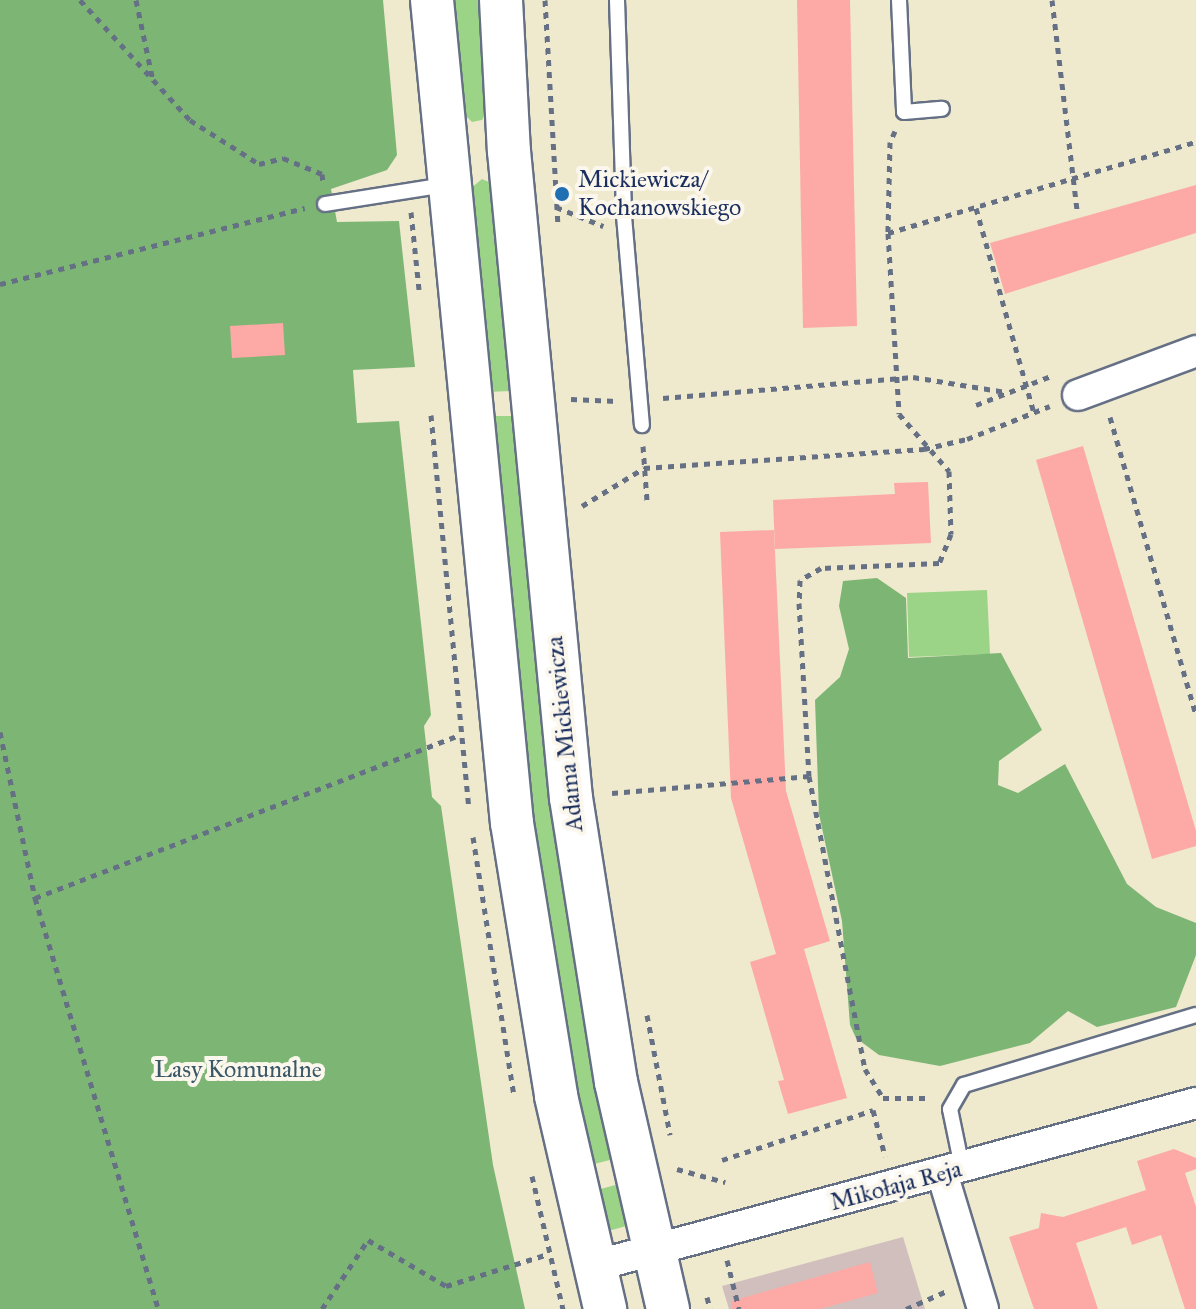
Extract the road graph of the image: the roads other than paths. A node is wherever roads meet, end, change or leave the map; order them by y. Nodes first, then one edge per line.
1 (432, 0) edge
2 (501, 0) edge
3 (617, 0) edge
4 (899, 0) edge
5 (942, 109) dead end
6 (509, 151) junction
7 (448, 170) junction
8 (325, 204) road end
9 (1196, 351) edge
10 (1090, 390) road end
11 (642, 425) road end
12 (1196, 1015) edge
13 (1196, 1103) edge
14 (952, 1170) junction
15 (689, 1242) junction
16 (594, 1266) junction
17 (978, 1295) edge
18 (605, 1309) edge
19 (668, 1309) edge

1 - 7 street
2 - 6 street, Adama Mickiewicza
3 - 11 lane
4 - 5 lane
6 - 7 street
6 - 15 street, Adama Mickiewicza
7 - 8 lane
7 - 16 street
9 - 10 street
12 - 14 lane
13 - 14 street, Mikołaja Reja
14 - 15 street, Mikołaja Reja
14 - 17 street
15 - 16 street, Mikołaja Reja
15 - 19 street, Adama Mickiewicza
16 - 18 street

